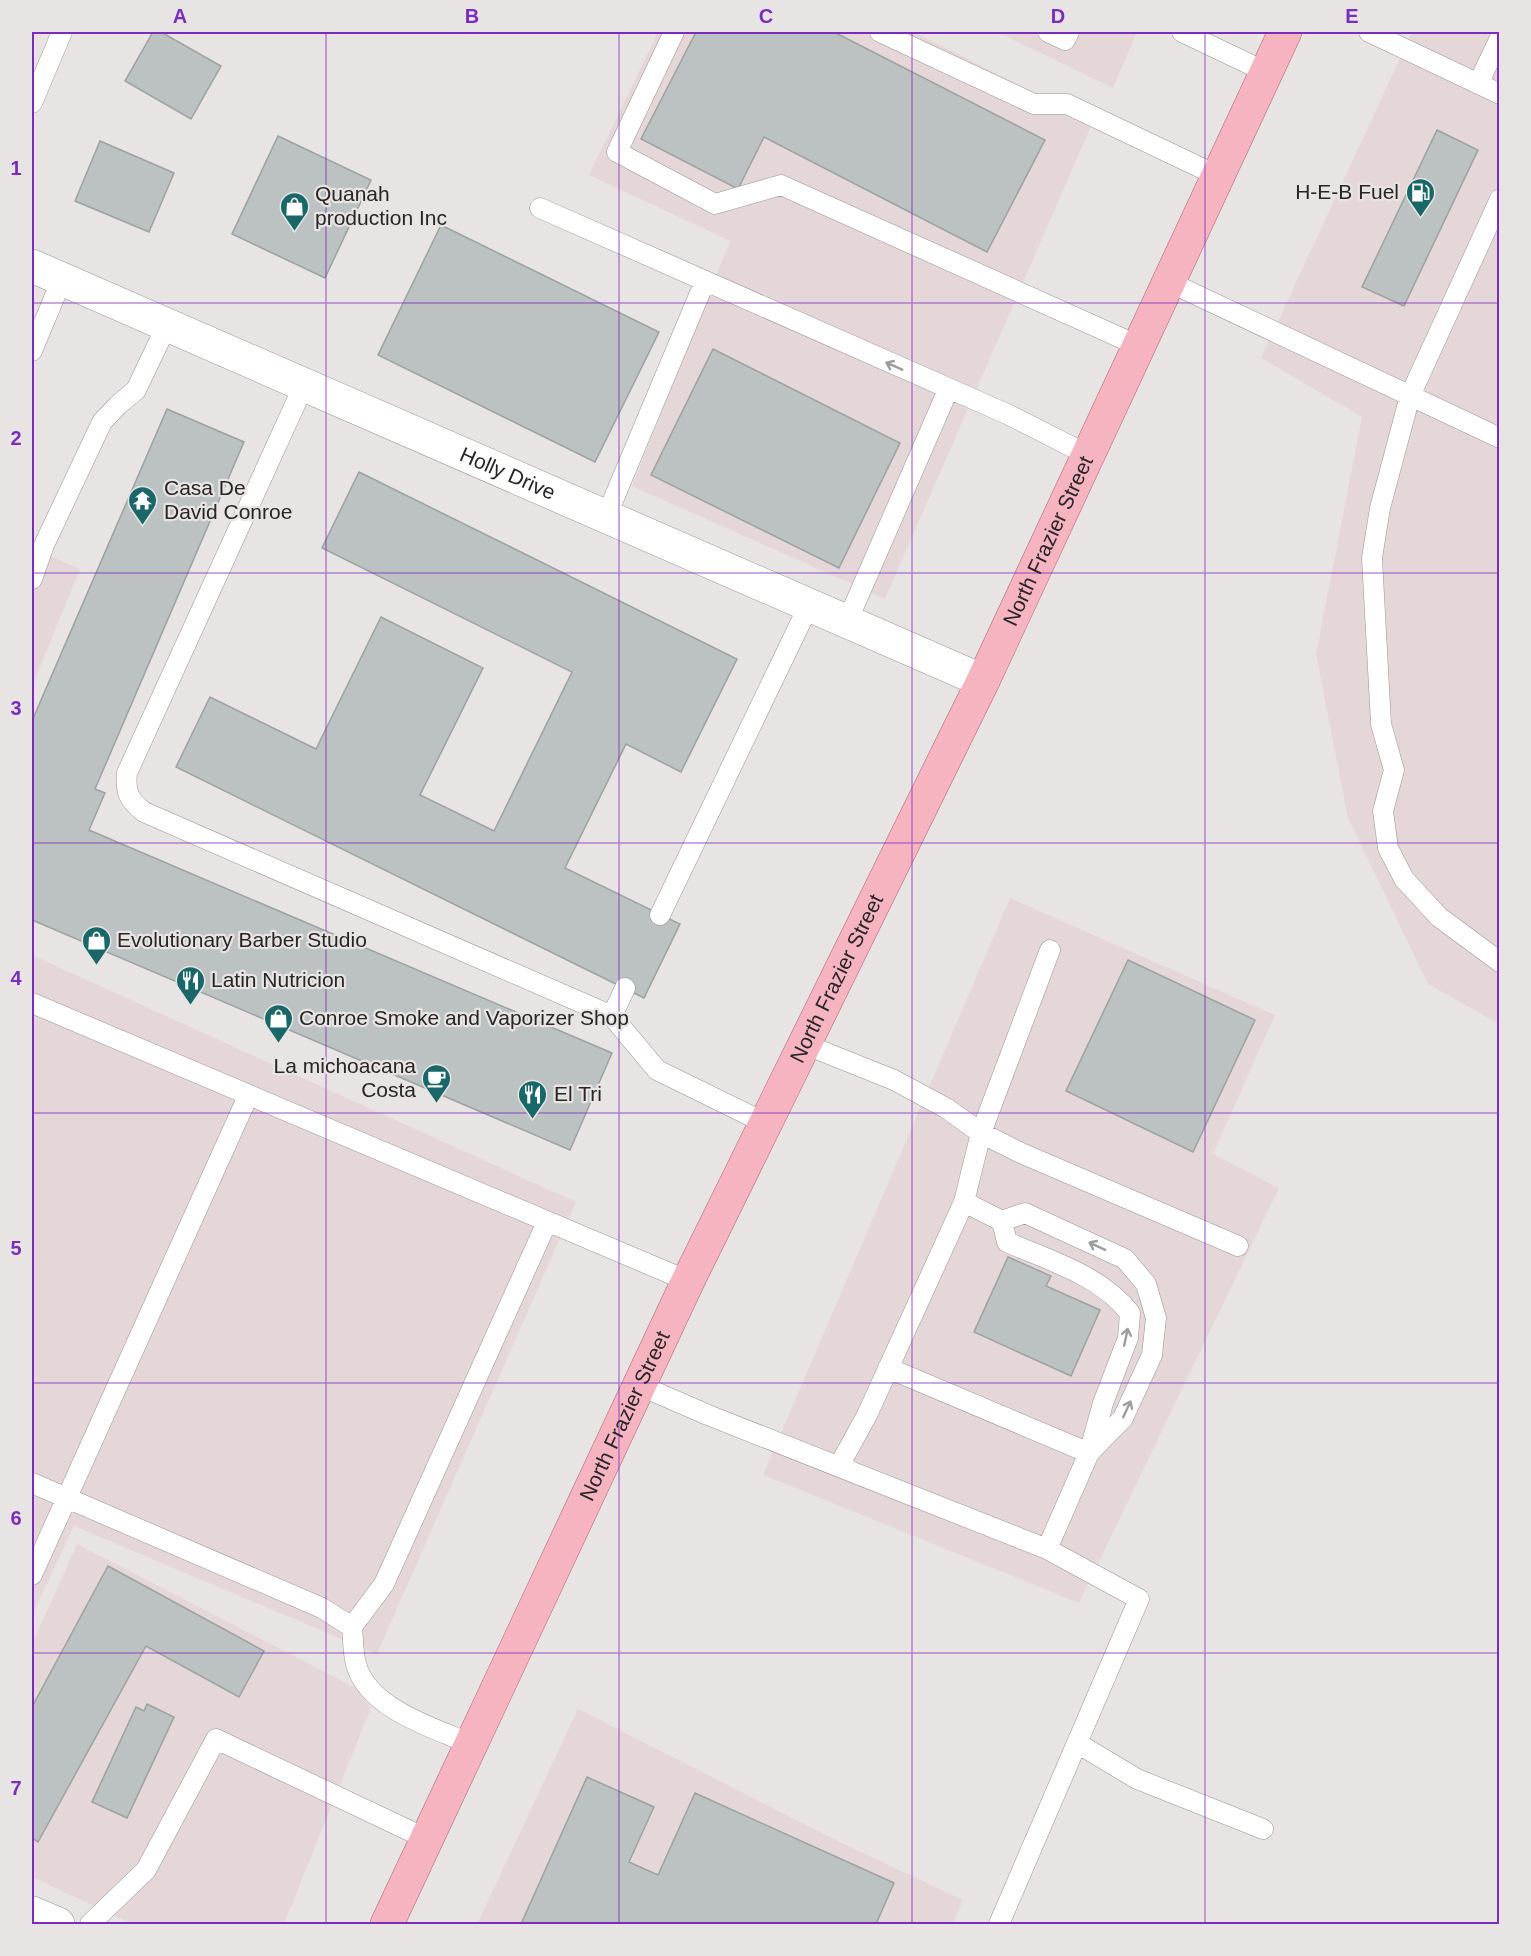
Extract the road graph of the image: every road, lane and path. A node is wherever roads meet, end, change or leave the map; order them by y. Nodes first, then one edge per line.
1 (62, 32) edge
2 (675, 32) edge
3 (880, 32) edge
4 (1048, 32) edge
5 (1069, 32) edge
6 (1182, 32) edge
7 (1285, 32) edge
8 (1369, 32) edge
9 (1500, 38) edge
10 (1266, 72) junction
11 (1478, 84) junction
12 (1500, 94) edge
13 (32, 103) edge
14 (1218, 176) junction
15 (1500, 200) edge
16 (540, 208) dead end
17 (32, 266) edge
18 (62, 279) junction
19 (705, 281) junction
20 (1169, 282) junction
21 (167, 325) junction
22 (1139, 346) junction
23 (32, 351) edge
24 (304, 385) junction
25 (948, 390) junction
26 (1410, 396) junction
27 (1500, 438) edge
28 (1088, 455) junction
29 (606, 517) junction
30 (32, 579) edge
31 (809, 605) junction
32 (847, 622) junction
33 (983, 681) junction
34 (660, 915) dead end
35 (1050, 950) dead end
36 (1500, 962) edge
37 (625, 988) dead end
38 (32, 1003) edge
39 (612, 1016) junction
40 (804, 1044) junction
41 (248, 1096) junction
42 (765, 1123) junction
43 (981, 1133) junction
44 (964, 1202) junction
45 (1002, 1221) junction
46 (548, 1222) junction
47 (1238, 1246) dead end
48 (688, 1281) junction
49 (888, 1368) junction
50 (639, 1385) junction
51 (1089, 1453) junction
52 (839, 1466) junction
53 (32, 1483) edge
54 (68, 1498) junction
55 (1047, 1549) junction
56 (32, 1575) edge
57 (352, 1627) junction
58 (1077, 1743) junction
59 (471, 1744) junction
60 (1263, 1829) dead end
61 (427, 1839) junction
62 (32, 1913) edge
63 (57, 1924) edge
64 (90, 1924) edge
65 (387, 1924) edge
66 (999, 1924) edge

1 - 13 lane
2 - 22 lane
3 - 14 lane
4 - 5 lane
6 - 10 lane
7 - 10 main road, North Frazier Street
8 - 11 lane
9 - 11 lane
10 - 14 main road, North Frazier Street
11 - 12 lane
14 - 20 main road, North Frazier Street
15 - 26 lane
16 - 19 lane
17 - 18 street, Holly Drive
18 - 21 street, Holly Drive
18 - 23 lane
25 -> 19 lane
19 - 29 lane
20 - 22 main road, North Frazier Street
20 - 26 lane
21 - 24 street, Holly Drive
21 - 30 lane
22 - 28 main road, North Frazier Street
24 - 29 street, Holly Drive
24 - 39 lane
25 - 28 lane
25 - 32 lane
26 - 27 lane
26 - 36 lane
28 - 33 main road, North Frazier Street
29 - 31 street, Holly Drive
31 - 32 street, Holly Drive
31 - 34 lane
32 - 33 street, Holly Drive
33 - 40 main road, North Frazier Street
35 - 43 lane
37 - 39 lane
38 - 41 lane
39 - 42 lane
40 - 42 main road, North Frazier Street
40 - 43 lane
41 - 46 lane
41 - 54 lane
42 - 48 main road, North Frazier Street
43 - 44 lane
43 - 47 lane
44 - 45 lane
44 - 49 lane
51 -> 45 lane
51 -> 45 lane
46 - 48 lane
46 - 57 lane
48 - 50 main road, North Frazier Street
49 - 51 lane
49 - 52 lane
50 - 52 lane
50 - 59 main road, North Frazier Street
51 - 55 lane
52 - 55 lane
53 - 54 lane
54 - 56 lane
54 - 57 lane
55 - 58 lane
57 - 59 lane
58 - 60 lane
58 - 66 lane
59 - 61 main road, North Frazier Street
61 - 64 lane
61 - 65 main road, North Frazier Street
62 - 63 street

